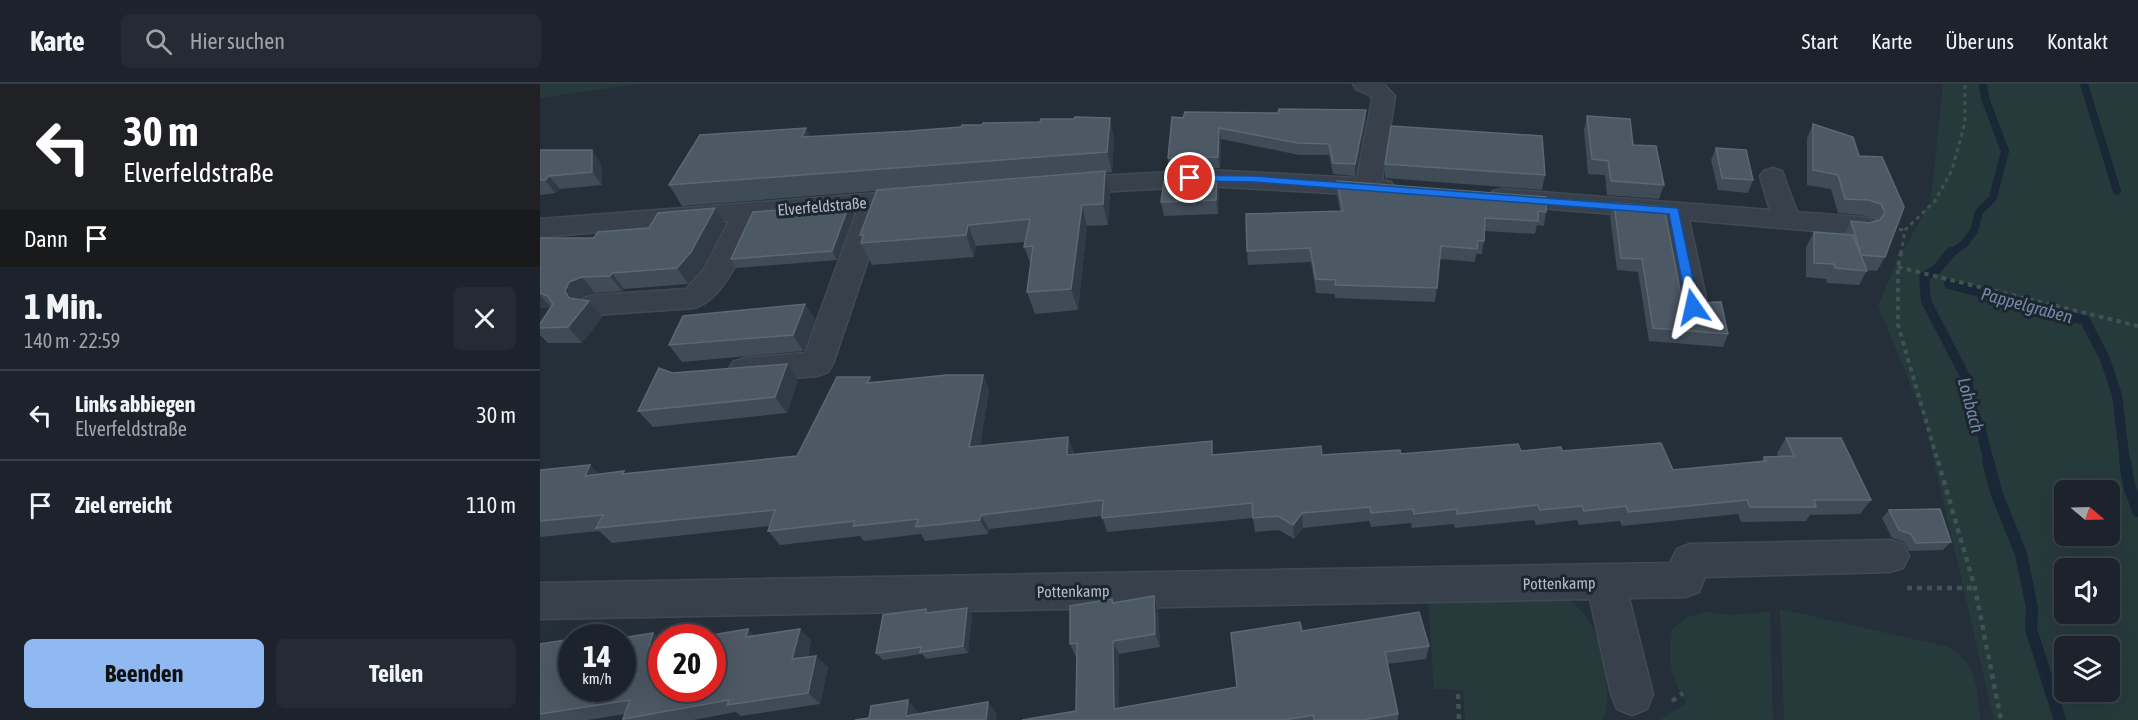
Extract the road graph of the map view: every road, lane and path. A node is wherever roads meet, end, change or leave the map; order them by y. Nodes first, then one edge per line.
1 (1364, 84) edge
2 (1965, 84) edge
3 (1773, 176) dead end
4 (1368, 187) junction
5 (1035, 189) edge
6 (1404, 190) edge
7 (1474, 195) edge
8 (943, 196) edge
9 (874, 202) junction
10 (1674, 211) junction
11 (747, 212) junction
12 (1786, 219) junction
13 (1861, 226) edge
14 (540, 228) edge
15 (1898, 267) junction
16 (595, 305) dead end
17 (1693, 307) edge
18 (2138, 326) edge
19 (718, 373) edge
20 (1890, 556) dead end
21 (1606, 582) junction
22 (540, 601) edge
23 (1458, 694) dead end
24 (1632, 694) dead end
25 (1459, 720) edge
26 (2001, 720) edge

1 - 4 street
2 - 15 path
3 - 12 street
4 - 5 street
4 - 6 street
7 - 10 street
8 - 9 street, Elverfeldstraße
9 - 11 street, Elverfeldstraße
9 - 19 street
10 - 12 street
10 - 17 street
11 - 14 street, Elverfeldstraße
11 - 16 street
12 - 13 street
15 - 18 path
15 - 26 path
20 - 21 street, Pottenkamp
21 - 22 street, Pottenkamp
21 - 24 street, Pottenkamp
23 - 25 path

